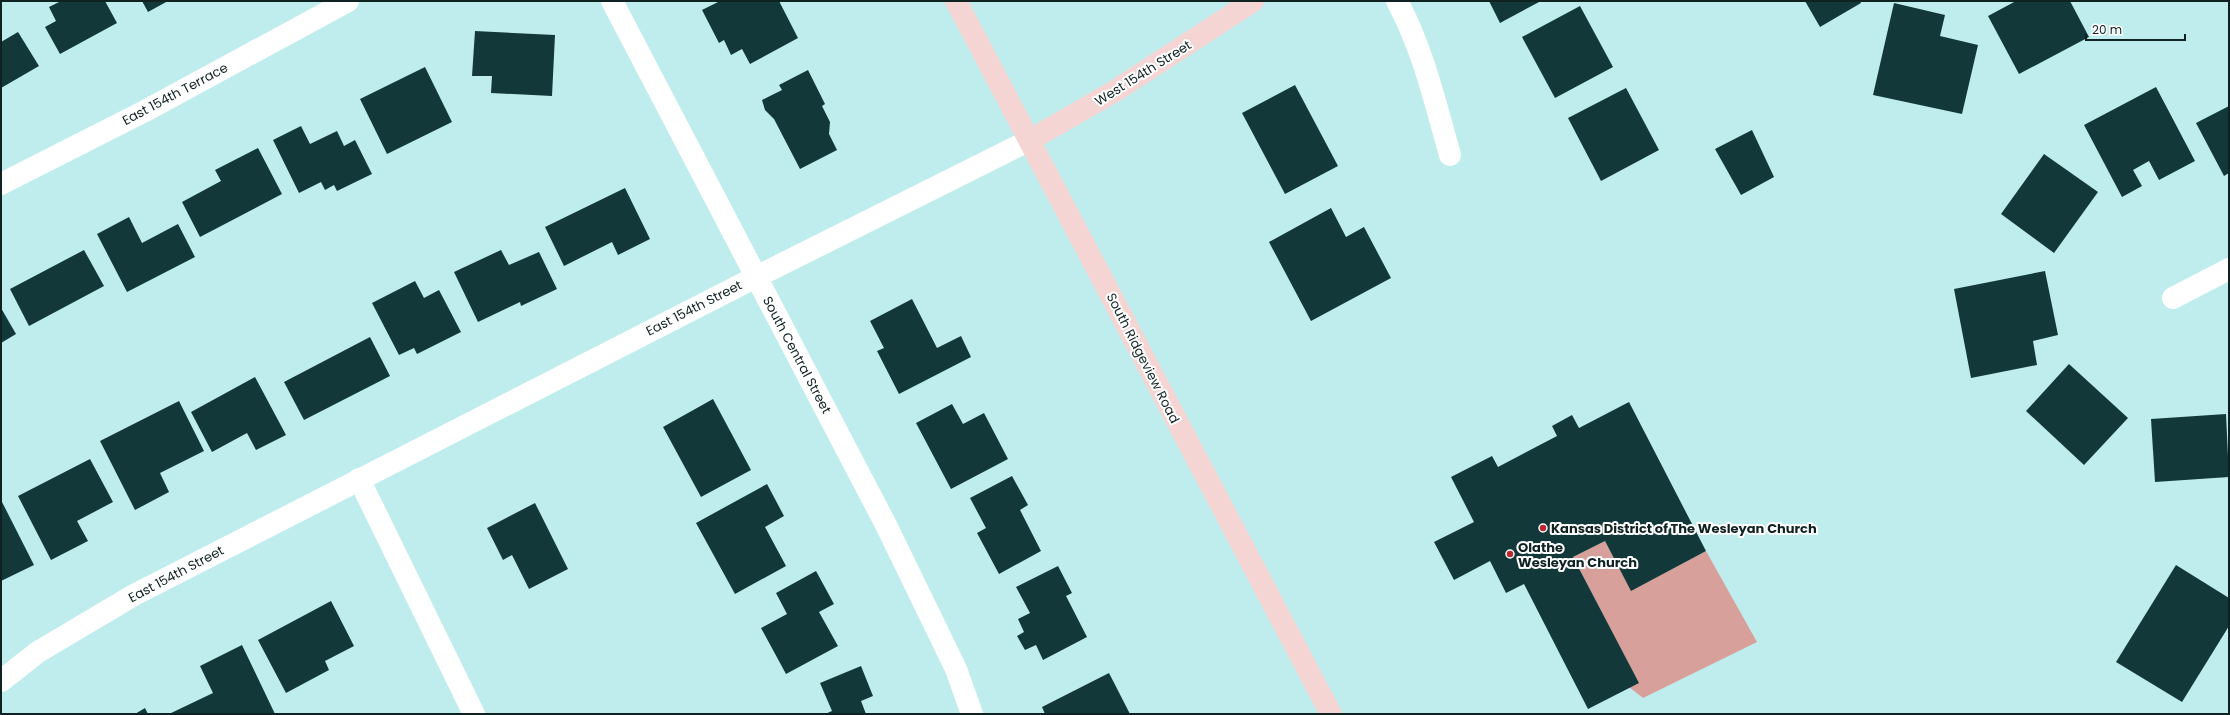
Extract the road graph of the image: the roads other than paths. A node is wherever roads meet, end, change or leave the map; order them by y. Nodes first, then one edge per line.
1 (348, 1) edge
2 (612, 1) edge
3 (956, 1) edge
4 (1252, 1) edge
5 (1397, 1) edge
6 (1030, 140) junction
7 (1450, 155) dead end
8 (1, 184) edge
9 (2229, 269) edge
10 (756, 277) junction
11 (2173, 298) dead end
12 (359, 479) junction
13 (1, 681) edge
14 (474, 714) edge
15 (972, 714) edge
16 (1331, 714) edge

1 - 8 street, East 154th Terrace
2 - 10 street, South Central Street
3 - 6 main road, South Ridgeview Road
4 - 6 main road, West 154th Street
5 - 7 street
6 - 10 street, East 154th Street
6 - 16 main road, South Ridgeview Road
9 - 11 street
10 - 12 street, East 154th Street
10 - 15 street, South Central Street
12 - 13 street, East 154th Street
12 - 14 street

